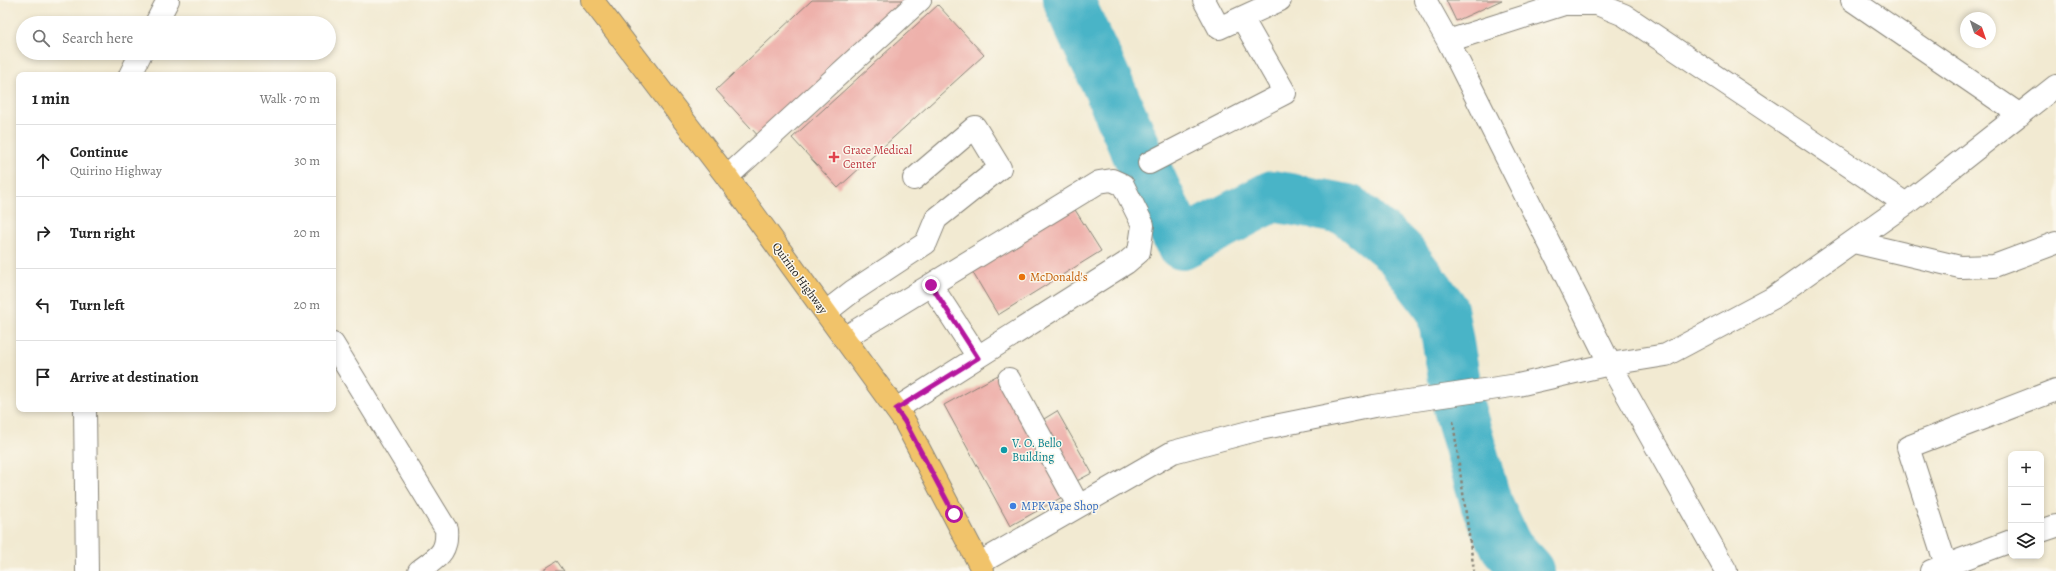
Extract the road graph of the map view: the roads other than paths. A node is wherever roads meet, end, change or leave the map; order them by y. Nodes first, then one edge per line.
1 (168, 0) edge
2 (592, 0) edge
3 (920, 0) edge
4 (1204, 0) edge
5 (1280, 0) edge
6 (1425, 0) edge
7 (1852, 0) edge
8 (160, 16) edge
9 (1242, 18) junction
10 (1448, 41) junction
11 (138, 60) edge
12 (132, 72) edge
13 (2056, 86) edge
14 (2020, 114) junction
15 (1148, 163) dead end
16 (727, 177) junction
17 (914, 179) dead end
18 (1906, 204) junction
19 (1854, 242) junction
20 (2056, 243) edge
21 (931, 285) junction
22 (826, 312) junction
23 (844, 338) junction
24 (336, 349) edge
25 (978, 358) junction
26 (1610, 364) junction
27 (1009, 379) dead end
28 (2056, 390) edge
29 (896, 409) junction
30 (85, 412) edge
31 (1078, 506) junction
32 (2056, 526) edge
33 (2044, 530) edge
34 (2008, 543) edge
35 (982, 567) edge
36 (1938, 568) edge
37 (87, 571) edge
38 (419, 571) edge
39 (1726, 571) edge

1 - 8 street
2 - 16 main road, Quirino Highway
3 - 16 street
4 - 9 street
5 - 9 street
6 - 10 street
7 - 14 street
9 - 15 street
10 - 18 street
10 - 26 street
11 - 12 street
13 - 14 street
14 - 18 street
16 - 22 main road, Quirino Highway
17 - 22 street
18 - 19 street
19 - 20 street
19 - 26 street
21 - 23 street
21 - 25 street
21 - 25 street
22 - 23 main road, Quirino Highway
23 - 29 main road, Quirino Highway
24 - 38 street
25 - 29 street
26 - 31 street
26 - 39 street
27 - 31 street
28 - 36 street
29 - 35 main road, Quirino Highway
30 - 37 street
31 - 35 street
32 - 33 street
34 - 36 street

